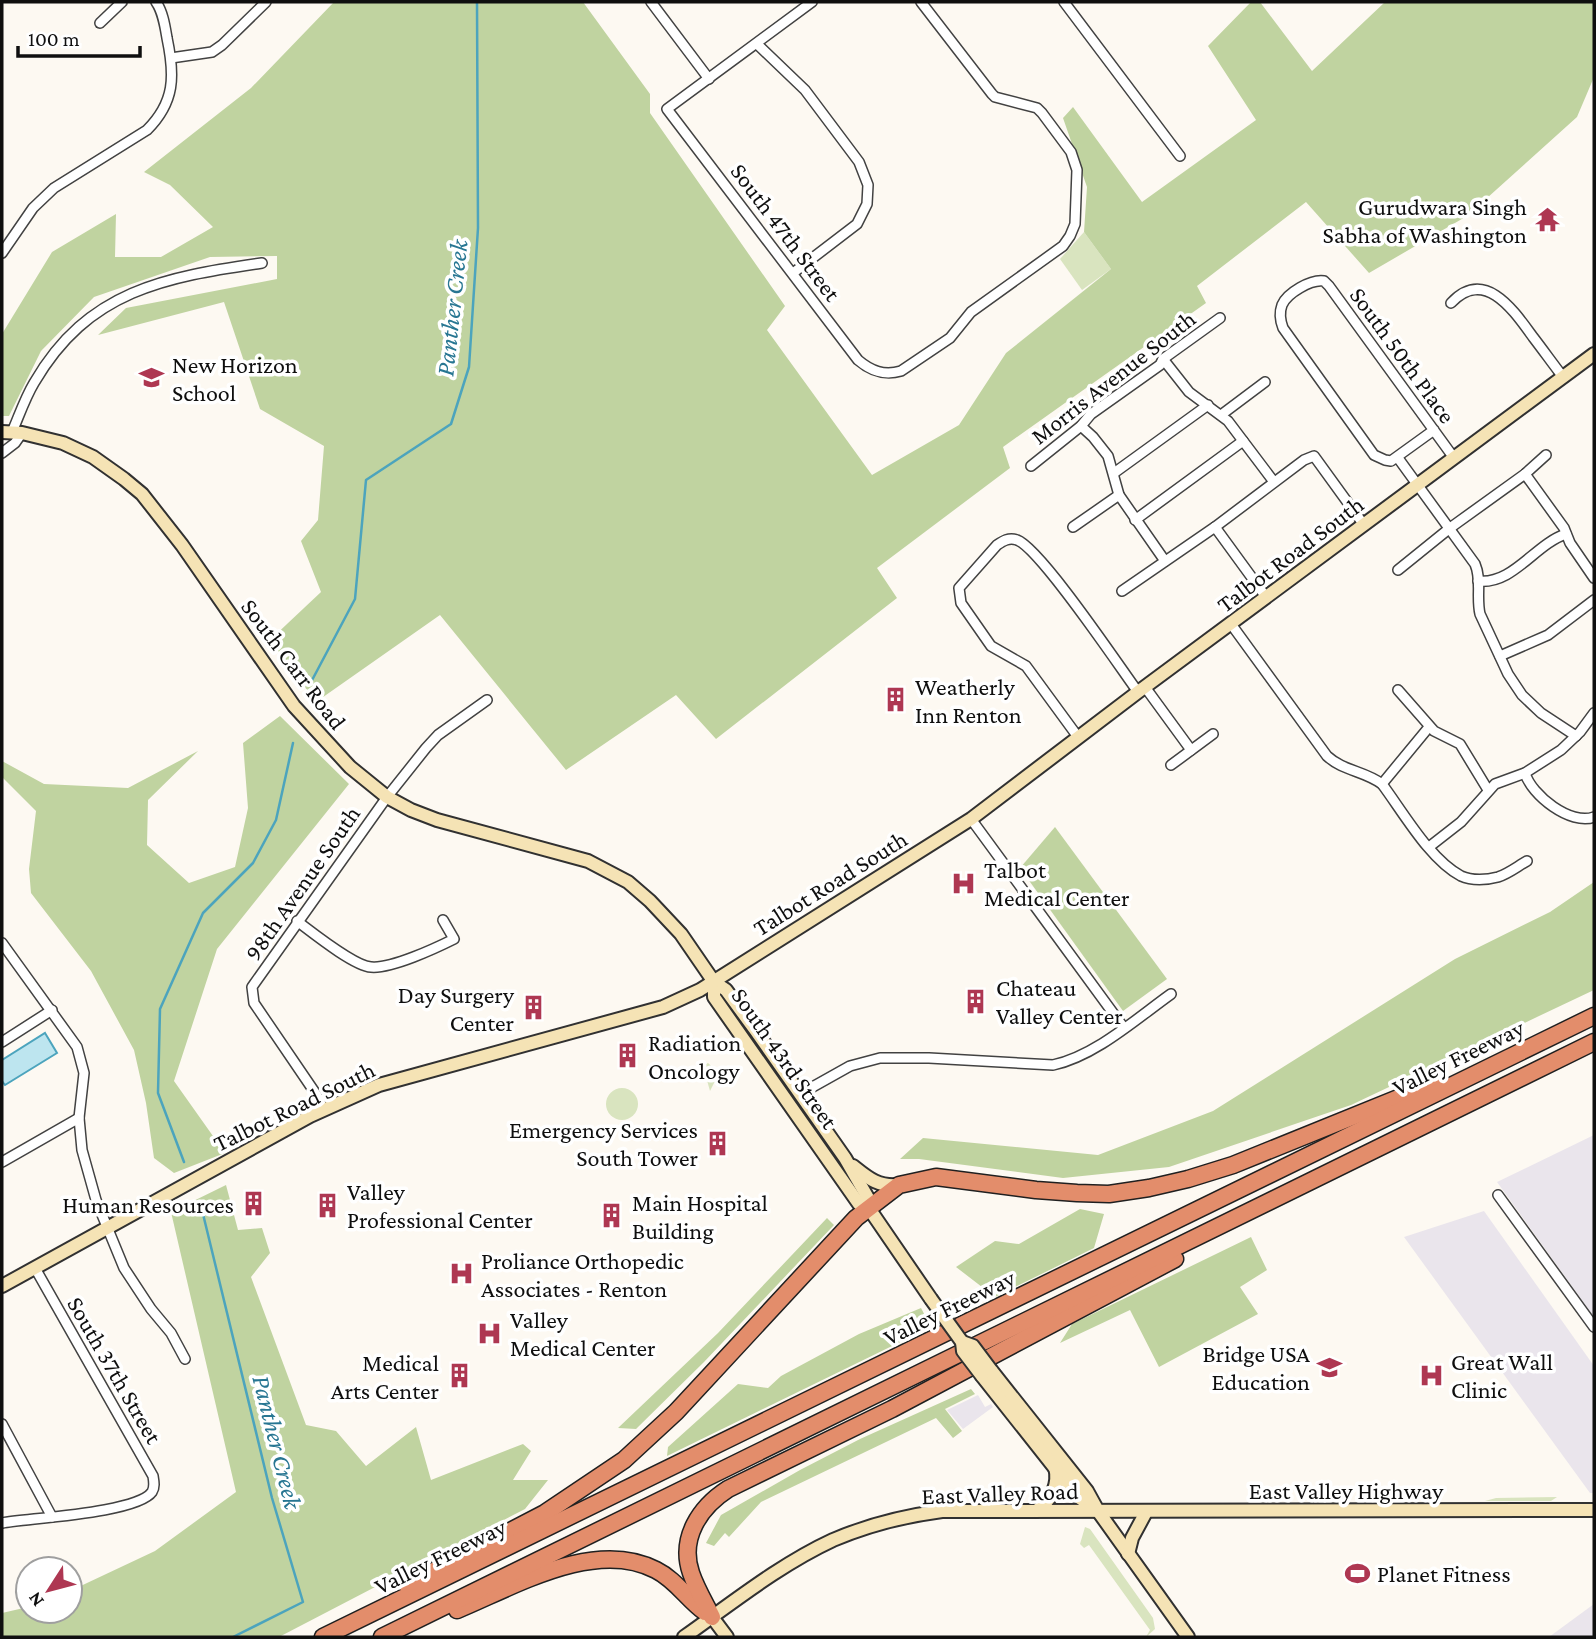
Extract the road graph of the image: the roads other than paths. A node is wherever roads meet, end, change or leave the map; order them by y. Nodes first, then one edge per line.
1 (122, 2) edge
2 (156, 2) edge
3 (650, 2) edge
4 (921, 2) edge
5 (1064, 2) edge
6 (262, 3) edge
7 (806, 3) edge
8 (100, 23) dead end
9 (757, 44) junction
10 (171, 58) junction
11 (709, 79) junction
12 (1180, 156) dead end
13 (2, 253) edge
14 (262, 263) dead end
15 (793, 272) junction
16 (1451, 303) dead end
17 (1220, 318) dead end
18 (1594, 354) edge
19 (1163, 359) junction
20 (1563, 377) junction
21 (1265, 382) dead end
22 (1208, 405) junction
23 (1221, 415) junction
24 (1081, 426) junction
25 (1434, 430) junction
26 (12, 432) edge
27 (1243, 441) junction
28 (2, 453) edge
29 (1546, 455) dead end
30 (1398, 458) junction
31 (1454, 458) junction
32 (1031, 466) dead end
33 (1114, 474) junction
34 (1525, 474) junction
35 (1274, 482) junction
36 (1418, 485) junction
37 (1118, 495) junction
38 (1135, 520) junction
39 (1364, 525) junction
40 (1073, 527) dead end
41 (1215, 527) junction
42 (1450, 528) junction
43 (1566, 534) junction
44 (1165, 561) junction
45 (1398, 570) dead end
46 (1594, 578) edge
47 (1479, 581) junction
48 (1122, 591) dead end
49 (1266, 597) junction
50 (1594, 600) edge
51 (1231, 624) junction
52 (1500, 656) junction
53 (1141, 690) junction
54 (1398, 690) dead end
55 (487, 700) dead end
56 (1594, 713) edge
57 (1429, 727) junction
58 (1213, 734) dead end
59 (1576, 736) junction
60 (1078, 737) junction
61 (1191, 750) junction
62 (1171, 765) dead end
63 (1525, 773) junction
64 (1382, 784) junction
65 (1488, 790) junction
66 (387, 797) junction
67 (971, 819) junction
68 (1589, 819) edge
69 (1429, 847) junction
70 (1527, 861) dead end
71 (443, 920) dead end
72 (297, 922) junction
73 (2, 943) edge
74 (713, 982) junction
75 (1171, 994) dead end
76 (52, 1010) junction
77 (1594, 1016) edge
78 (1594, 1024) edge
79 (1124, 1028) junction
80 (2, 1042) edge
81 (1594, 1042) edge
82 (1536, 1044) junction
83 (800, 1094) junction
84 (323, 1109) junction
85 (79, 1118) junction
86 (845, 1158) junction
87 (2, 1162) edge
88 (899, 1185) junction
89 (1292, 1190) junction
90 (1498, 1195) dead end
91 (868, 1207) junction
92 (107, 1229) junction
93 (35, 1268) junction
94 (4, 1282) edge
95 (1594, 1327) edge
96 (185, 1359) dead end
97 (987, 1373) junction
98 (2, 1424) edge
99 (1055, 1466) junction
100 (1594, 1510) edge
101 (1036, 1511) junction
102 (1098, 1511) junction
103 (1146, 1512) junction
104 (52, 1517) junction
105 (2, 1522) edge
106 (1128, 1554) junction
107 (712, 1617) junction
108 (332, 1636) edge
109 (382, 1637) edge
110 (401, 1637) edge
111 (684, 1637) edge
112 (727, 1637) edge
113 (1188, 1637) edge

1 - 8 street
2 - 10 street
3 - 11 street
4 - 15 street, South 47th Street
5 - 12 street
6 - 10 street
7 - 9 street
9 - 11 street
9 - 15 street
10 - 13 street
11 - 15 street, South 47th Street
14 - 26 street
16 - 20 street
17 - 19 street, Morris Avenue South
18 - 20 main road, Talbot Road South
19 - 22 street
19 - 24 street, Morris Avenue South
20 - 31 main road, Talbot Road South
21 - 23 street
22 - 23 street
22 - 33 street
23 - 27 street
24 - 32 street, Morris Avenue South
24 - 33 street
25 - 30 street
25 - 30 street, South 50th Place
25 - 31 street, South 50th Place
26 - 28 street
26 - 66 main road, South Carr Road
27 - 35 street
27 - 38 street
29 - 34 street
30 - 36 street
31 - 36 main road, Talbot Road South
33 - 37 street
34 - 42 street
34 - 43 street
35 - 39 street
35 - 41 street
36 - 39 main road, Talbot Road South
36 - 42 street
37 - 38 street
37 - 40 street
38 - 44 street
39 - 49 main road, Talbot Road South
41 - 44 street
41 - 49 street
42 - 45 street
42 - 47 street
43 - 46 street
43 - 47 street
44 - 48 street
47 - 52 street
49 - 51 main road, Talbot Road South
50 - 52 street
51 - 53 main road, Talbot Road South
51 - 64 street
52 - 59 street
53 - 60 main road, Talbot Road South
53 - 60 street
53 - 61 street
54 - 57 street
55 - 66 street, 98th Avenue South
56 - 59 street
57 - 64 street
57 - 65 street
58 - 61 street
59 - 63 street
60 - 67 main road, Talbot Road South
61 - 62 street
63 - 65 street
63 - 68 street
64 - 69 street
65 - 69 street
66 - 72 street, 98th Avenue South
66 - 74 main road, South Carr Road
67 - 74 main road, Talbot Road South
67 - 79 street
69 - 70 street
71 - 72 street
72 - 84 street, 98th Avenue South
73 - 76 street
74 - 83 main road, South 43rd Street
74 - 84 main road, Talbot Road South
74 - 91 main road, South 43rd Street
75 - 79 street
76 - 80 street
76 - 85 street
77 - 82 highway, Valley Freeway
78 - 108 highway
79 - 83 street
81 - 89 highway, Valley Freeway
82 - 88 highway
82 - 108 highway, Valley Freeway
83 - 86 main road, South 43rd Street
84 - 92 main road, Talbot Road South
85 - 87 street
85 - 92 street
86 - 88 main road
86 - 91 main road, South 43rd Street
88 - 91 highway
89 - 107 highway
89 - 109 highway, Valley Freeway
90 - 95 street
91 - 97 main road, South 43rd Street, bridge
91 - 108 highway
92 - 93 main road, Talbot Road South
92 - 96 street
93 - 94 main road, Talbot Road South
93 - 104 street, South 37th Street
97 - 99 main road, South 43rd Street
97 - 102 main road, South 43rd Street
98 - 104 street
99 - 101 main road
99 - 102 main road, South 43rd Street
100 - 103 main road, East Valley Highway
101 - 102 main road, East Valley Road
101 - 107 main road, East Valley Road
102 - 103 main road, East Valley Highway
102 - 106 main road
103 - 106 main road
104 - 105 street
106 - 113 main road
107 - 110 highway
107 - 111 main road, East Valley Road
107 - 112 main road

